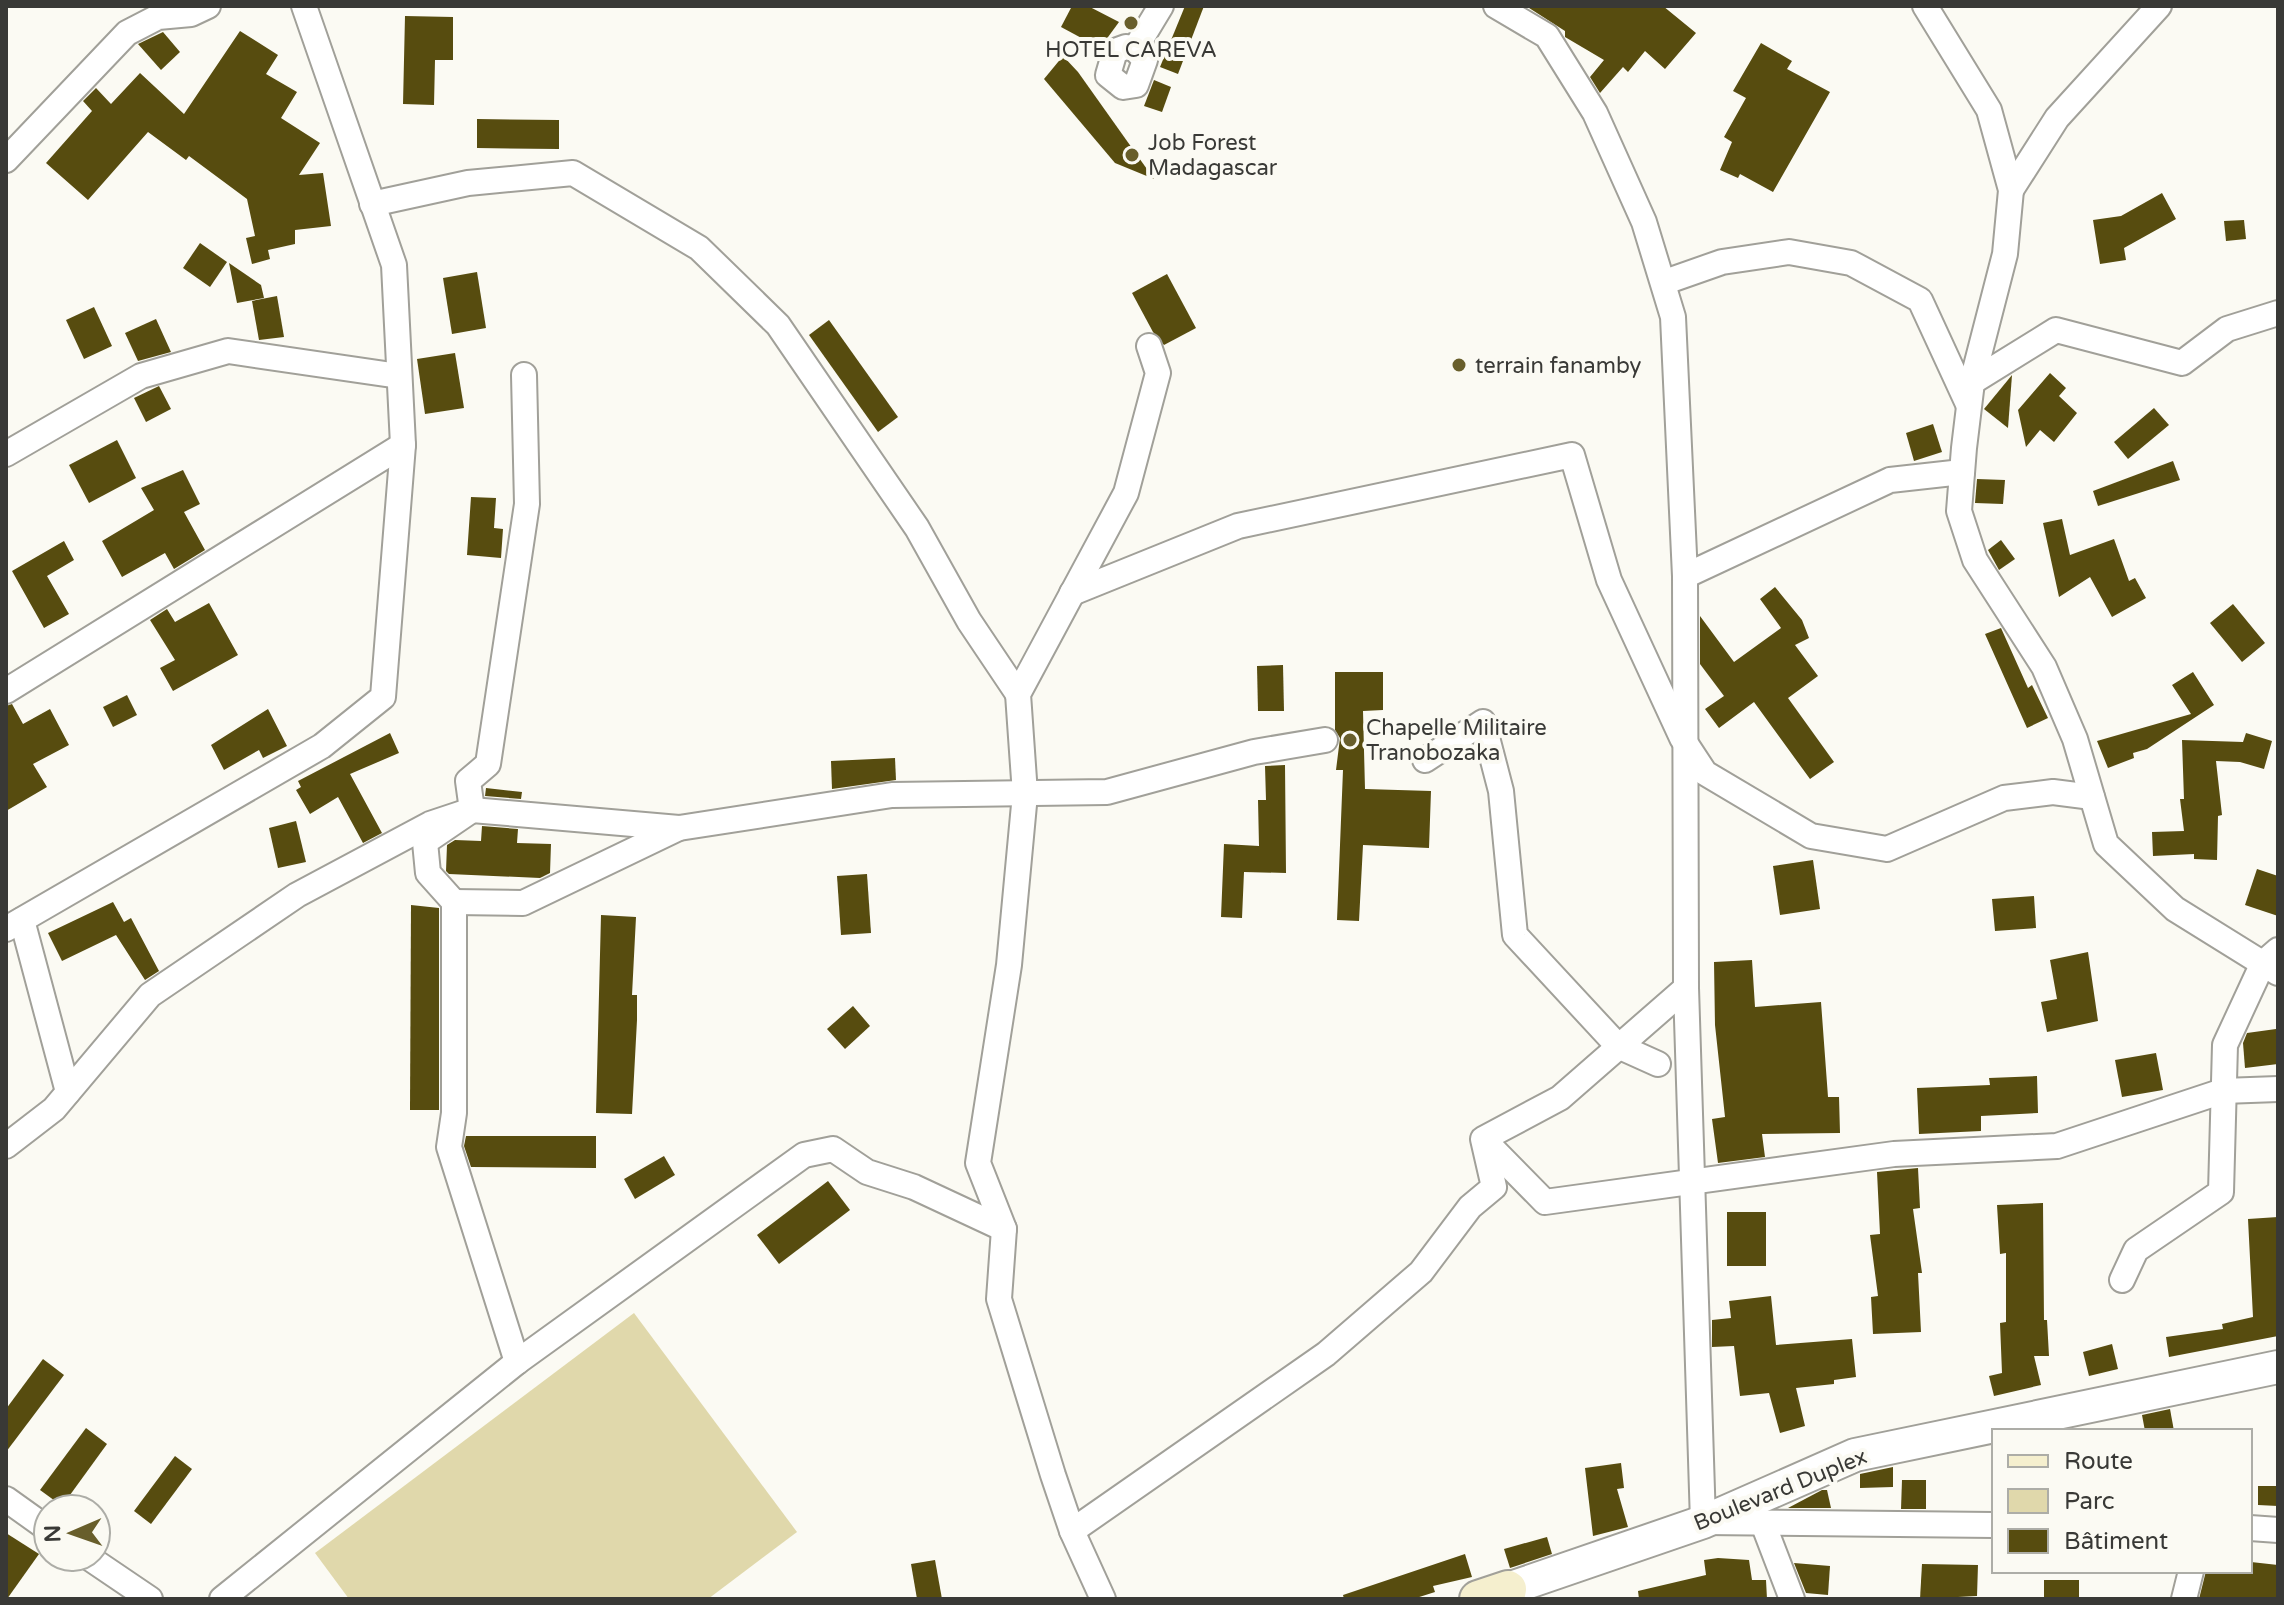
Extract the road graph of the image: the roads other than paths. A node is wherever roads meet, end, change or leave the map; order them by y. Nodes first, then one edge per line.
1 (208, 6) edge
2 (304, 6) edge
3 (1161, 6) edge
4 (1496, 6) edge
5 (1925, 6) edge
6 (2159, 6) edge
7 (1135, 49) dead end
8 (6, 160) edge
9 (2011, 190) junction
10 (372, 204) junction
11 (1665, 282) junction
12 (2278, 313) edge
13 (1149, 346) dead end
14 (524, 375) dead end
15 (399, 376) junction
16 (1970, 394) junction
17 (403, 445) junction
18 (6, 454) edge
19 (1962, 472) junction
20 (1685, 576) junction
21 (1072, 593) junction
22 (6, 691) edge
23 (1018, 694) junction
24 (1682, 738) junction
25 (1325, 740) dead end
26 (1425, 760) dead end
27 (1025, 794) junction
28 (2092, 797) junction
29 (472, 810) junction
30 (679, 828) junction
31 (454, 902) junction
32 (14, 924) edge
33 (2273, 962) edge
34 (1686, 988) junction
35 (1618, 1046) junction
36 (1658, 1064) dead end
37 (2278, 1089) edge
38 (2223, 1091) junction
39 (68, 1092) junction
40 (1483, 1139) junction
41 (6, 1146) edge
42 (1694, 1184) junction
43 (1004, 1229) junction
44 (2122, 1280) dead end
45 (517, 1362) junction
46 (2278, 1367) edge
47 (6, 1499) edge
48 (32, 1518) edge
49 (1703, 1522) junction
50 (1992, 1525) edge
51 (1764, 1526) junction
52 (2252, 1528) edge
53 (2278, 1530) edge
54 (1072, 1531) junction
55 (112, 1573) edge
56 (2190, 1573) edge
57 (1497, 1596) edge
58 (150, 1599) edge
59 (222, 1599) edge
60 (1103, 1599) edge
61 (1792, 1599) edge
62 (2184, 1599) edge

1 - 8 street
2 - 10 street
3 - 7 street
4 - 11 street
5 - 9 street
6 - 9 street
9 - 16 street
10 - 15 street
10 - 23 street
11 - 16 street
11 - 20 street
12 - 16 street
13 - 21 street
14 - 29 street
15 - 17 street
15 - 18 street
16 - 19 street
17 - 22 street
17 - 32 street
19 - 20 street
19 - 28 street
20 - 24 street
21 - 23 street
21 - 24 street
23 - 27 street
24 - 28 street
24 - 34 street
25 - 27 street
26 - 35 street
27 - 30 street
27 - 43 street
28 - 33 street
29 - 30 street
29 - 31 street
29 - 39 street
30 - 31 street
31 - 45 street
32 - 39 street
33 - 38 street
34 - 35 street
34 - 42 street
35 - 36 street
35 - 40 street
37 - 38 street
38 - 42 street
38 - 44 street
39 - 41 street
40 - 42 street
40 - 54 street
42 - 49 street
43 - 45 street
43 - 54 street
45 - 59 street
46 - 49 street, Boulevard Duplex
47 - 48 street
49 - 51 street
49 - 57 street, Boulevard Duplex
50 - 51 street
51 - 61 street
52 - 53 street
54 - 60 street
55 - 58 street
56 - 62 street

